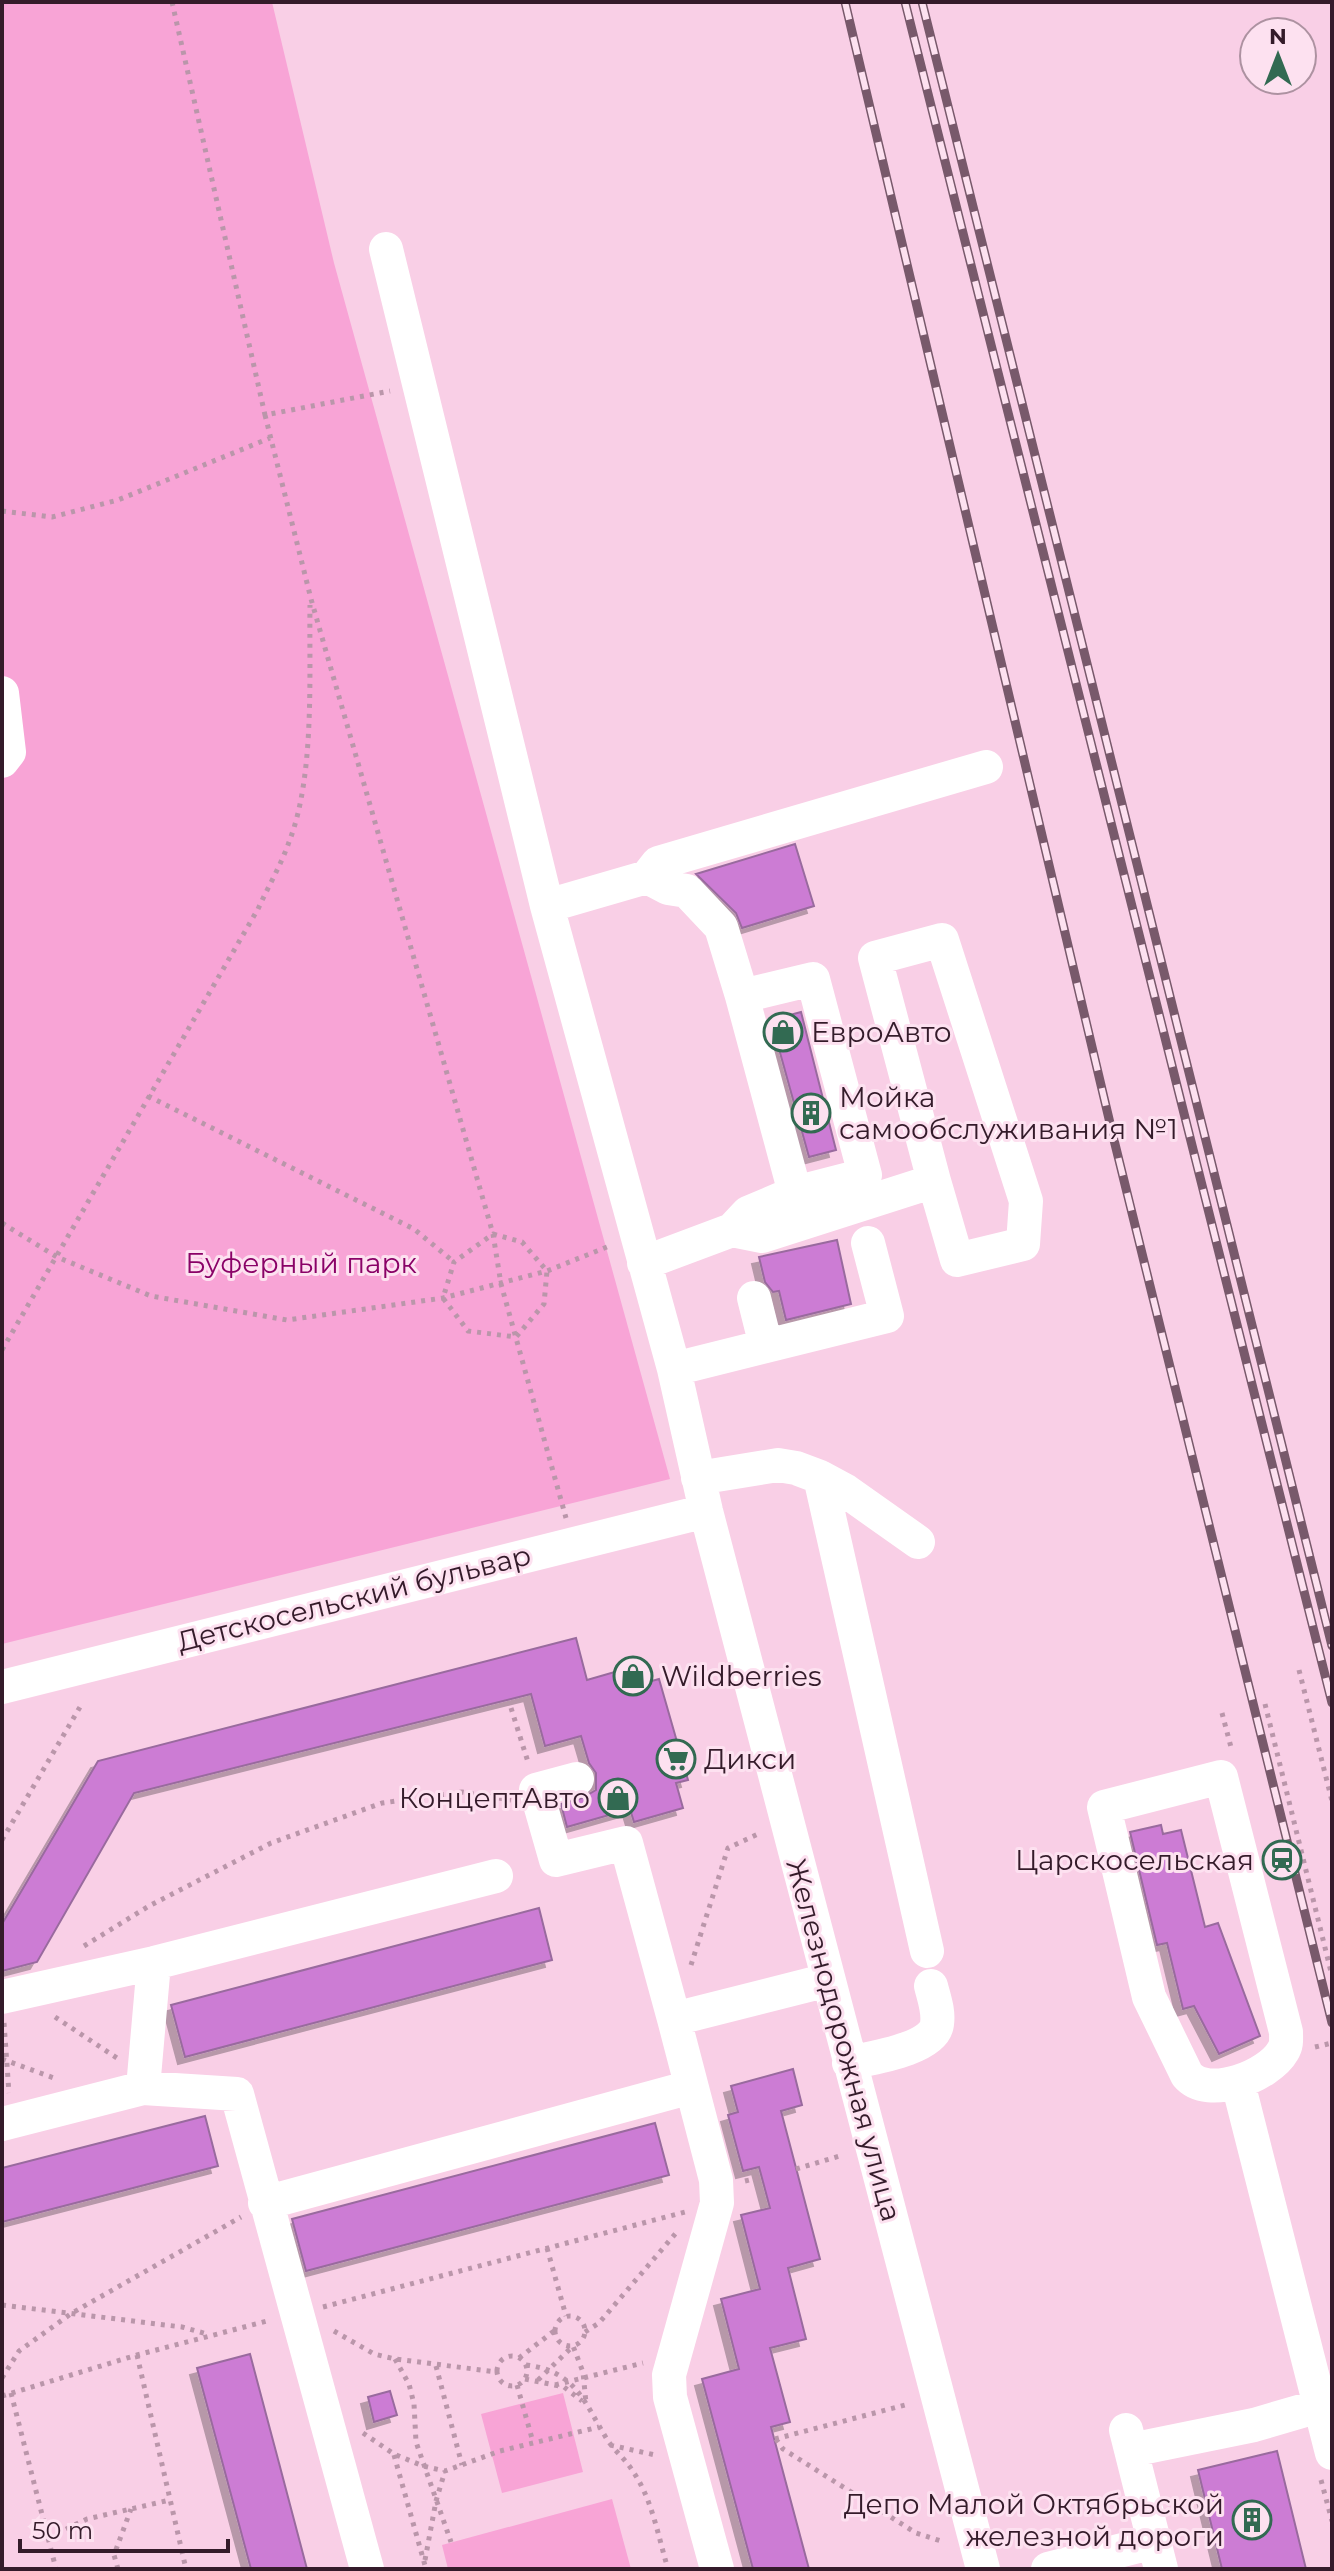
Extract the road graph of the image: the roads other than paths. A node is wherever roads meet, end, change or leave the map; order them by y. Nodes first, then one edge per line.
1 (386, 249) dead end
2 (2, 693) edge
3 (2, 761) edge
4 (986, 767) dead end
5 (647, 877) junction
6 (547, 906) junction
7 (742, 996) junction
8 (934, 1181) junction
9 (795, 1193) junction
10 (732, 1230) junction
11 (868, 1243) dead end
12 (640, 1249) junction
13 (754, 1298) dead end
14 (766, 1346) junction
15 (674, 1369) junction
16 (820, 1477) junction
17 (698, 1478) junction
18 (706, 1511) junction
19 (918, 1542) dead end
20 (2, 1687) edge
21 (577, 1779) dead end
22 (496, 1876) dead end
23 (927, 1951) dead end
24 (154, 1963) junction
25 (828, 1980) junction
26 (931, 1986) dead end
27 (8, 1997) edge
28 (674, 2019) junction
29 (849, 2063) junction
30 (144, 2082) junction
31 (1238, 2083) junction
32 (691, 2087) junction
33 (7, 2123) edge
34 (265, 2203) junction
35 (1319, 2406) junction
36 (1331, 2446) edge
37 (1158, 2556) edge
38 (367, 2569) edge
39 (717, 2569) edge
40 (983, 2569) edge
41 (1048, 2569) edge

1 - 6 street, Железнодорожная улица
2 - 3 street
4 - 5 street
5 - 6 street
5 - 7 street
6 - 12 street, Железнодорожная улица
7 - 9 street
7 - 9 street
8 - 8 street
8 - 10 street
9 - 10 street
10 - 12 street
11 - 14 street
12 - 15 street, Железнодорожная улица
13 - 14 street
14 - 15 street
15 - 17 street, Железнодорожная улица
16 - 17 street
16 - 19 street
16 - 23 street
17 - 18 street, Железнодорожная улица
18 - 20 street, Детскосельский бульвар
18 - 25 street, Железнодорожная улица
21 - 28 street
22 - 24 street
24 - 27 street
24 - 30 street
25 - 28 street
25 - 29 street, Железнодорожная улица
26 - 29 street
28 - 32 street
29 - 40 street, Железнодорожная улица
30 - 33 street
30 - 34 street
31 - 31 street
31 - 35 street
32 - 34 street
32 - 39 street
34 - 38 street
35 - 36 street
35 - 37 street
37 - 41 street

